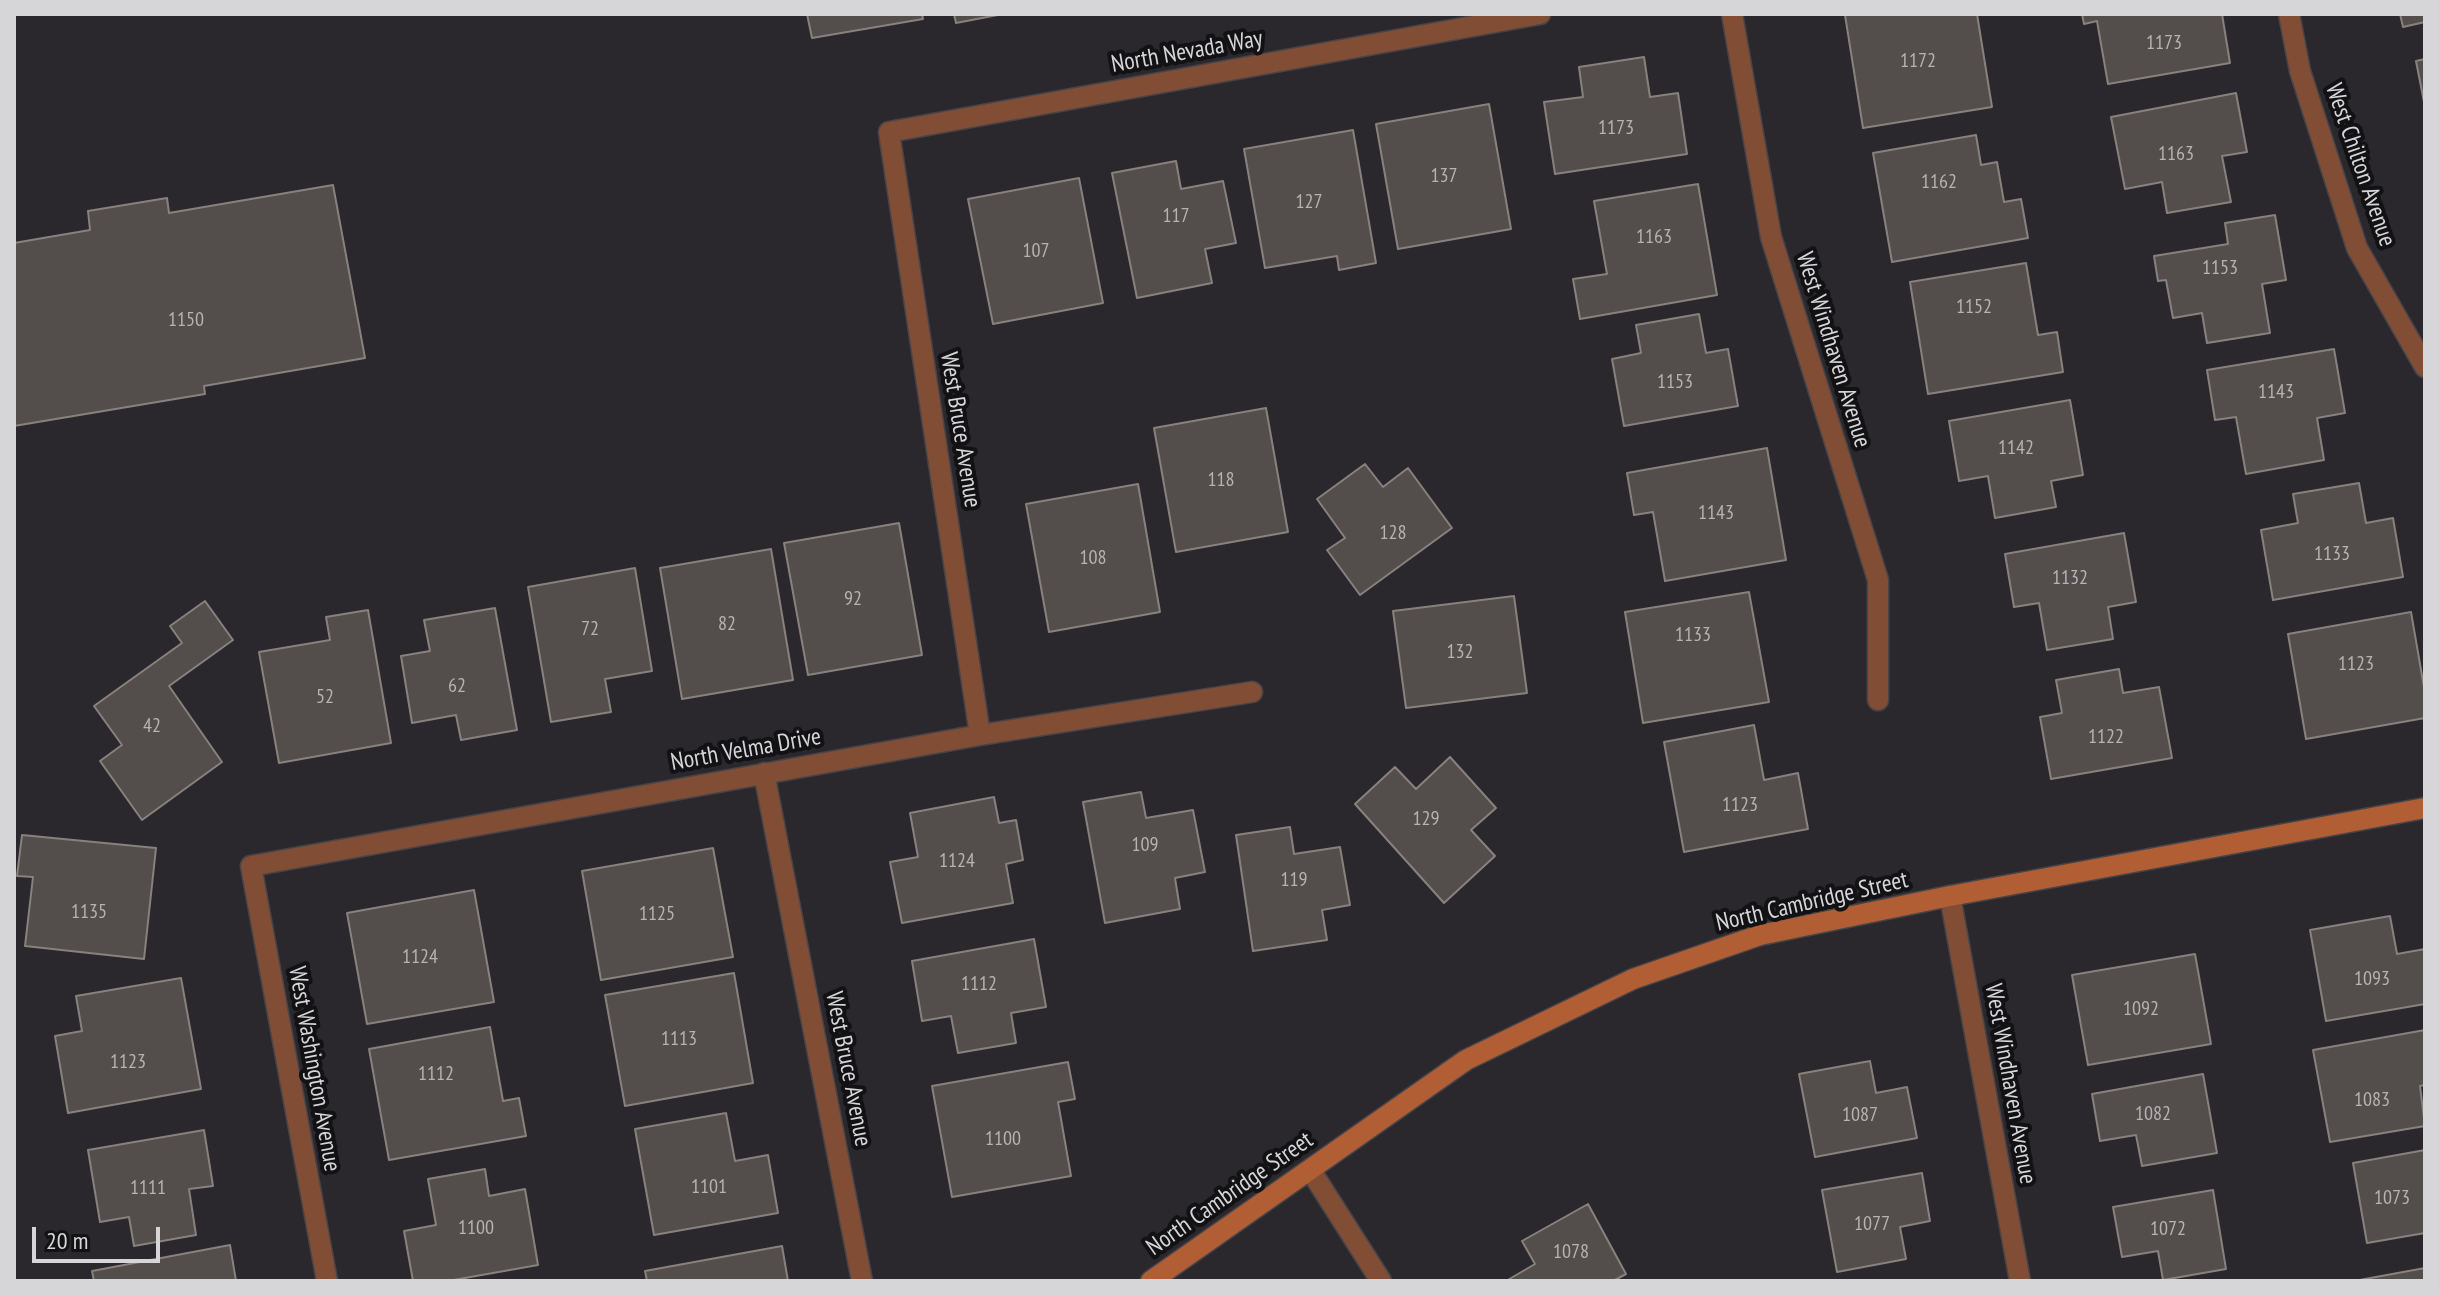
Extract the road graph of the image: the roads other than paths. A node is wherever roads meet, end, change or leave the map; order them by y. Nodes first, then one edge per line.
1 (1540, 14) edge
2 (1732, 14) edge
3 (2289, 14) edge
4 (889, 132) joint
5 (2425, 367) edge
6 (1252, 692) dead end
7 (1878, 700) dead end
8 (980, 735) junction
9 (764, 773) junction
10 (2425, 808) edge
11 (251, 866) joint
12 (1950, 896) junction
13 (1311, 1171) junction
14 (327, 1281) edge
15 (862, 1281) edge
16 (1151, 1281) edge
17 (1381, 1281) edge
18 (2020, 1281) edge

1 - 4 street, North Nevada Way
2 - 7 street, West Windhaven Avenue
3 - 5 street, West Chilton Avenue
4 - 8 street, West Bruce Avenue
6 - 8 street, North Velma Drive
8 - 9 street, North Velma Drive
9 - 11 street, North Velma Drive
9 - 15 street, West Bruce Avenue
10 - 12 street, North Cambridge Street
11 - 14 street, West Washington Avenue
12 - 13 street, North Cambridge Street
12 - 18 street, West Windhaven Avenue
13 - 16 street, North Cambridge Street
13 - 17 street

